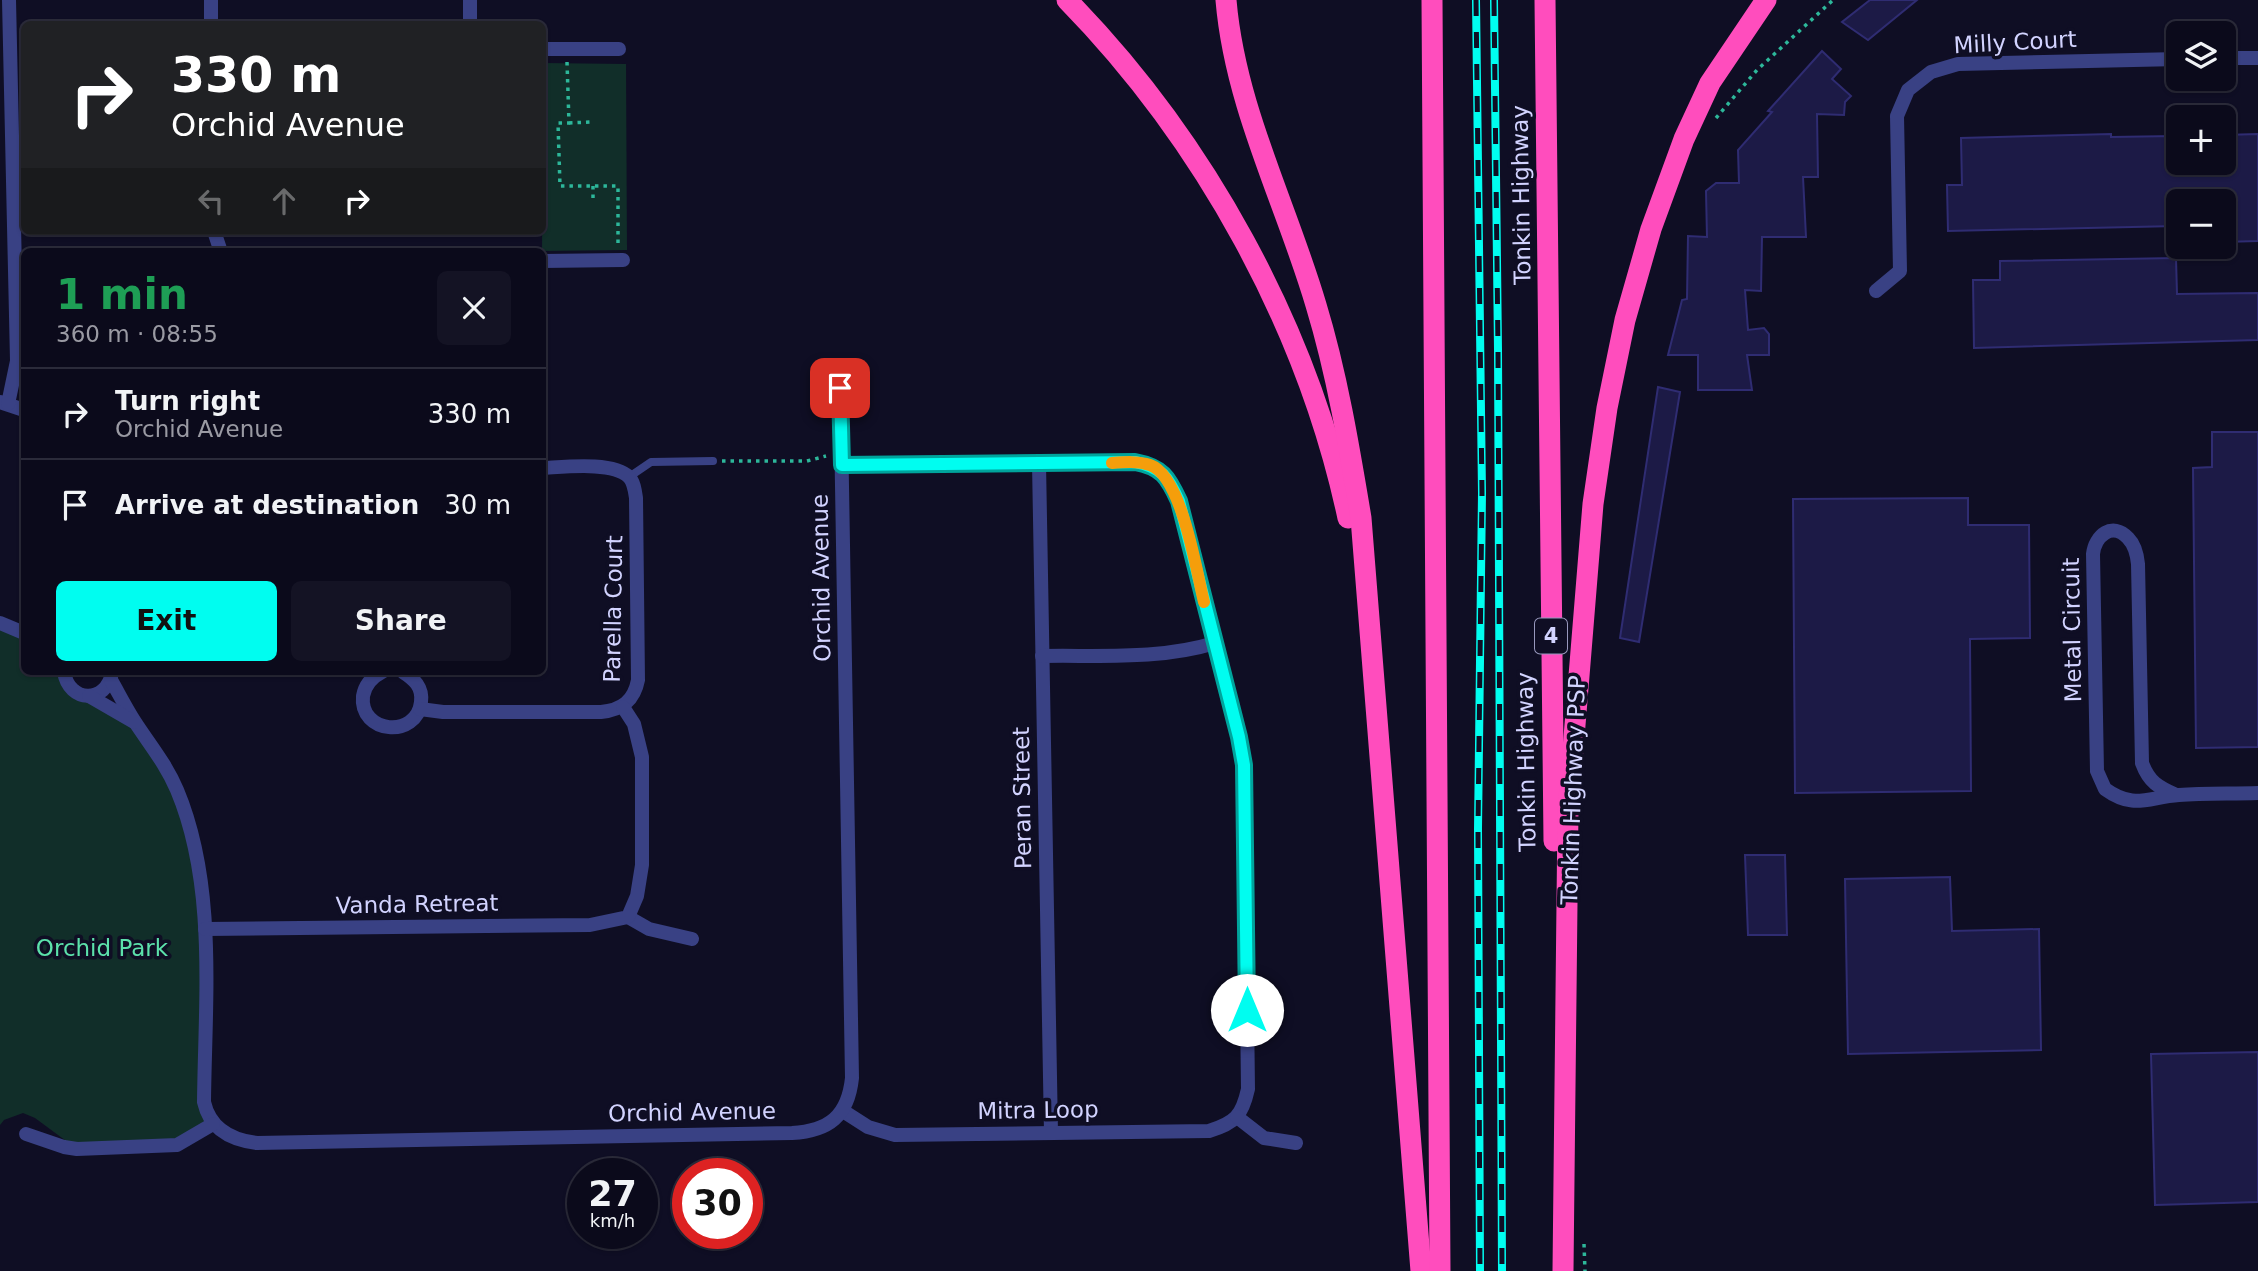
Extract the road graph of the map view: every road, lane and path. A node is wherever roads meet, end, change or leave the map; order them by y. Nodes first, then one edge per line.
1 (9, 0) edge
2 (211, 0) edge
3 (470, 0) edge
4 (1067, 0) edge
5 (1226, 0) edge
6 (1432, 0) edge
7 (1545, 0) edge
8 (1766, 0) edge
9 (1833, 0) edge
10 (211, 21) edge
11 (470, 21) edge
12 (619, 48) dead end
13 (546, 49) edge
14 (567, 49) junction
15 (2236, 58) edge
16 (2258, 58) edge
17 (2166, 59) edge
18 (1715, 119) dead end
19 (591, 122) dead end
20 (569, 123) junction
21 (593, 186) junction
22 (7, 196) edge
23 (593, 198) dead end
24 (621, 260) joint
25 (546, 261) edge
26 (1876, 291) dead end
27 (840, 367) dead end
28 (4, 403) edge
29 (21, 409) edge
30 (842, 459) junction
31 (713, 461) joint
32 (1039, 463) junction
33 (546, 468) edge
34 (629, 477) junction
35 (0, 623) edge
36 (21, 633) edge
37 (1370, 640) junction
38 (1215, 643) junction
39 (1042, 656) junction
40 (62, 675) edge
41 (111, 675) edge
42 (112, 675) edge
43 (378, 675) edge
44 (408, 675) edge
45 (89, 696) junction
46 (623, 707) junction
47 (420, 709) junction
48 (135, 723) junction
49 (2258, 793) edge
50 (2176, 795) junction
51 (628, 917) junction
52 (205, 929) junction
53 (692, 939) dead end
54 (842, 1111) junction
55 (1237, 1117) junction
56 (212, 1124) junction
57 (1051, 1133) junction
58 (26, 1134) dead end
59 (1296, 1143) dead end
60 (1584, 1232) dead end
61 (1421, 1271) edge
62 (1440, 1271) edge
63 (1561, 1271) edge
64 (1584, 1271) edge

1 - 22 street
2 - 10 street
3 - 11 street
4 - 37 highway
5 - 37 highway
6 - 62 highway
7 - 63 highway, Tonkin Highway / 4
8 - 63 highway
9 - 18 path
12 - 14 street
13 - 14 street
14 - 20 path
15 - 16 street
17 - 26 street, Milly Court
19 - 20 path
20 - 21 path
21 - 23 path
21 - 24 path
22 - 28 street
24 - 25 street
27 - 30 street, Orchid Avenue
28 - 29 street
30 - 31 path
30 - 32 street
30 - 54 street, Orchid Avenue
31 - 34 lane
32 - 38 street
32 - 39 street, Peran Street
33 - 34 street
34 - 46 street, Parella Court
35 - 36 street
37 - 61 highway
38 - 39 street
38 - 55 street
39 - 57 street, Peran Street
40 - 45 street
41 - 45 street
42 - 48 street
43 - 47 street
44 - 47 street
45 - 48 street
46 - 47 street, Parella Court
46 - 51 street
48 - 52 street
49 - 50 street, Metal Circuit
50 - 50 street, Metal Circuit
51 - 52 street, Vanda Retreat
51 - 53 street
52 - 56 street
54 - 56 street, Orchid Avenue
54 - 57 street, Mitra Loop
55 - 57 street, Mitra Loop
55 - 59 street
56 - 58 street
60 - 64 path

